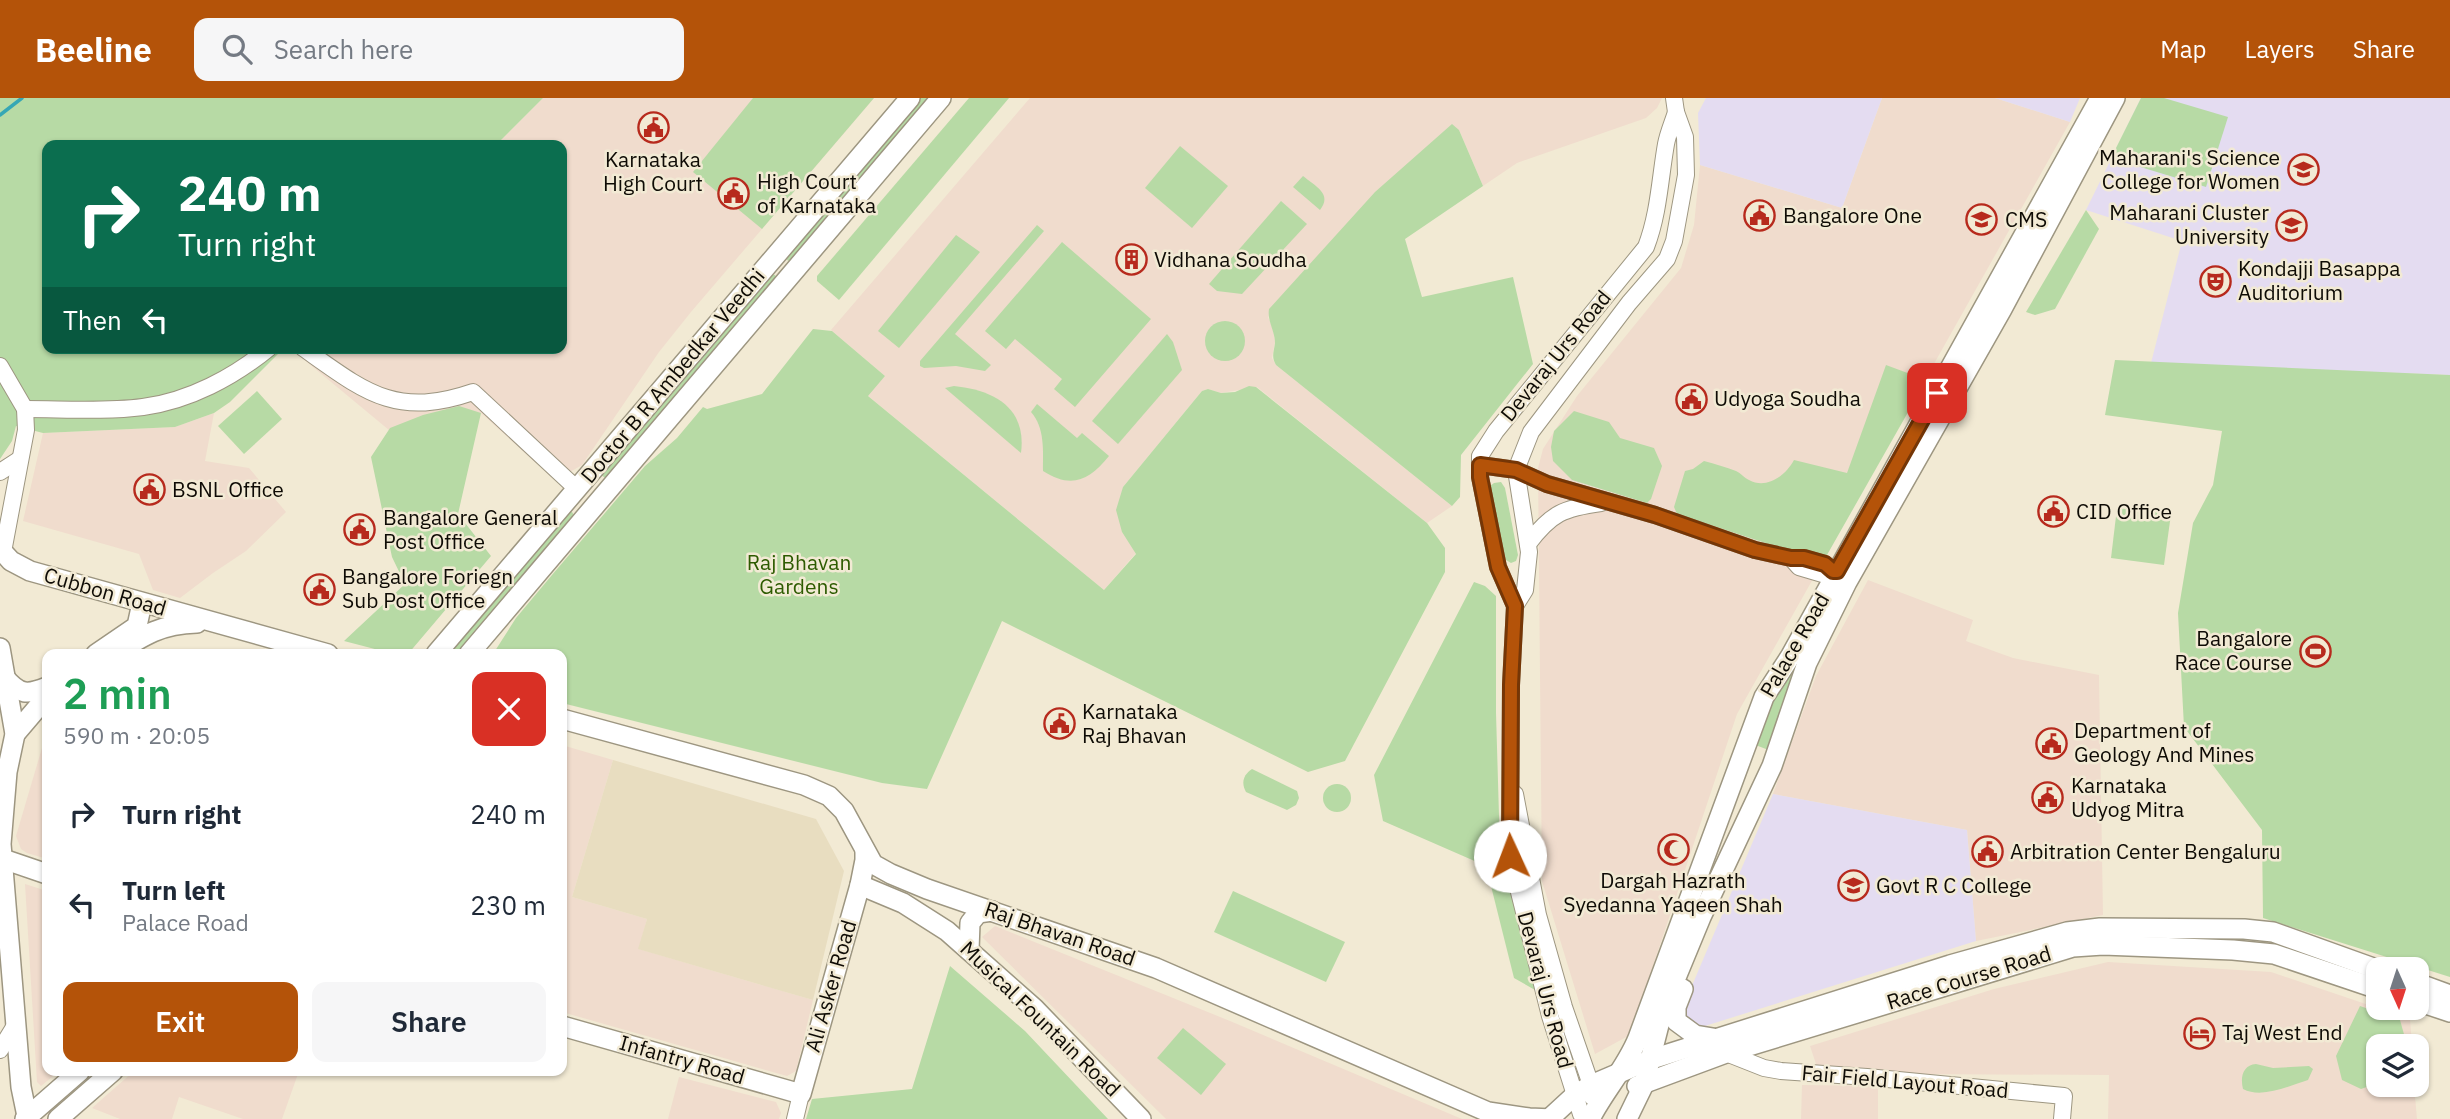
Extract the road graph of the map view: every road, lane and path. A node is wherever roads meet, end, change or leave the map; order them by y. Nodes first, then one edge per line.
1 (910, 98) edge
2 (941, 98) edge
3 (2100, 98) edge
4 (2115, 98) edge
5 (1675, 105) edge
6 (2050, 205) junction
7 (262, 354) edge
8 (312, 354) edge
9 (0, 366) edge
10 (24, 409) junction
11 (20, 458) junction
12 (1480, 465) junction
13 (1516, 470) junction
14 (0, 472) edge
15 (577, 489) junction
16 (606, 494) junction
17 (1607, 502) junction
18 (587, 516) junction
19 (1528, 544) junction
20 (1, 551) edge
21 (1528, 564) junction
22 (1498, 567) junction
23 (1841, 572) junction
24 (142, 603) junction
25 (1515, 606) junction
26 (212, 621) junction
27 (483, 646) edge
28 (0, 648) edge
29 (103, 649) edge
30 (123, 649) edge
31 (310, 649) edge
32 (440, 649) edge
33 (5, 678) junction
34 (42, 688) edge
35 (42, 703) edge
36 (567, 720) edge
37 (15, 734) junction
38 (1718, 819) junction
39 (1742, 830) junction
40 (865, 852) junction
41 (1, 859) edge
42 (42, 872) edge
43 (860, 885) junction
44 (1707, 905) junction
45 (992, 911) junction
46 (969, 950) junction
47 (2366, 965) edge
48 (2366, 985) edge
49 (2429, 987) edge
50 (2450, 995) edge
51 (2429, 1005) edge
52 (2450, 1012) edge
53 (16, 1024) junction
54 (567, 1027) edge
55 (1721, 1046) junction
56 (0, 1051) edge
57 (1652, 1059) junction
58 (1623, 1070) junction
59 (74, 1076) edge
60 (107, 1076) edge
61 (1644, 1084) junction
62 (801, 1094) junction
63 (1587, 1105) edge
64 (27, 1118) edge
65 (1551, 1118) edge
66 (58, 1119) edge
67 (795, 1119) edge
68 (1142, 1119) edge
69 (1627, 1119) edge
70 (2062, 1119) edge

1 - 15 main road, Doctor B R Ambedkar Veedhi
2 - 16 main road, Doctor B R Ambedkar Veedhi
3 - 6 main road, Palace Road
4 - 6 main road, Palace Road
5 - 12 street, Devaraj Urs Road
5 - 13 street, Devaraj Urs Road
6 - 23 main road, Palace Road
7 - 10 street
8 - 15 street
9 - 10 street
10 - 11 street
11 - 14 street
11 - 20 street
12 - 13 street
12 - 22 street, Devaraj Urs Road
13 - 17 street
13 - 19 street, Devaraj Urs Road
15 - 16 main road
15 - 18 main road
15 - 32 main road, Doctor B R Ambedkar Veedhi
16 - 18 main road, Doctor B R Ambedkar Veedhi
17 - 19 street
17 - 23 street
18 - 27 main road, Doctor B R Ambedkar Veedhi
19 - 21 street, Devaraj Urs Road
20 - 24 main road, Cubbon Road
21 - 22 street
21 - 25 street, Devaraj Urs Road
22 - 25 street, Devaraj Urs Road
23 - 38 main road, Palace Road
23 - 39 main road, Palace Road
24 - 26 main road, Cubbon Road
24 - 29 main road
25 - 63 street, Devaraj Urs Road
26 - 30 main road
26 - 31 main road
28 - 33 main road
33 - 34 main road
33 - 37 main road
35 - 37 main road
36 - 40 main road, Raj Bhavan Road
37 - 41 main road
38 - 39 main road
38 - 58 main road, Palace Road
39 - 44 main road, Palace Road
40 - 43 main road, Ali Asker Road
40 - 45 main road, Raj Bhavan Road
41 - 42 main road
41 - 53 main road
43 - 46 main road, Musical Fountain Road
43 - 62 main road, Ali Asker Road
44 - 55 main road, Palace Road
44 - 57 main road, Palace Road
45 - 46 main road
45 - 65 main road, Raj Bhavan Road
46 - 68 main road, Musical Fountain Road
47 - 55 main road, Race Course Road
48 - 55 main road, Race Course Road
49 - 50 main road
51 - 52 main road
53 - 56 street
53 - 64 main road
54 - 62 main road, Infantry Road
55 - 57 main road, Race Course Road
55 - 61 main road, Race Course Road
55 - 70 street, Fair Field Layout Road
57 - 58 main road, Race Course Road
57 - 61 main road, Palace Road
58 - 63 main road, Race Course Road
59 - 64 main road
60 - 66 main road
61 - 63 main road, Race Course Road
61 - 69 main road, Palace Road
62 - 67 street, Ali Asker Road
63 - 65 main road, Raj Bhavan Road

